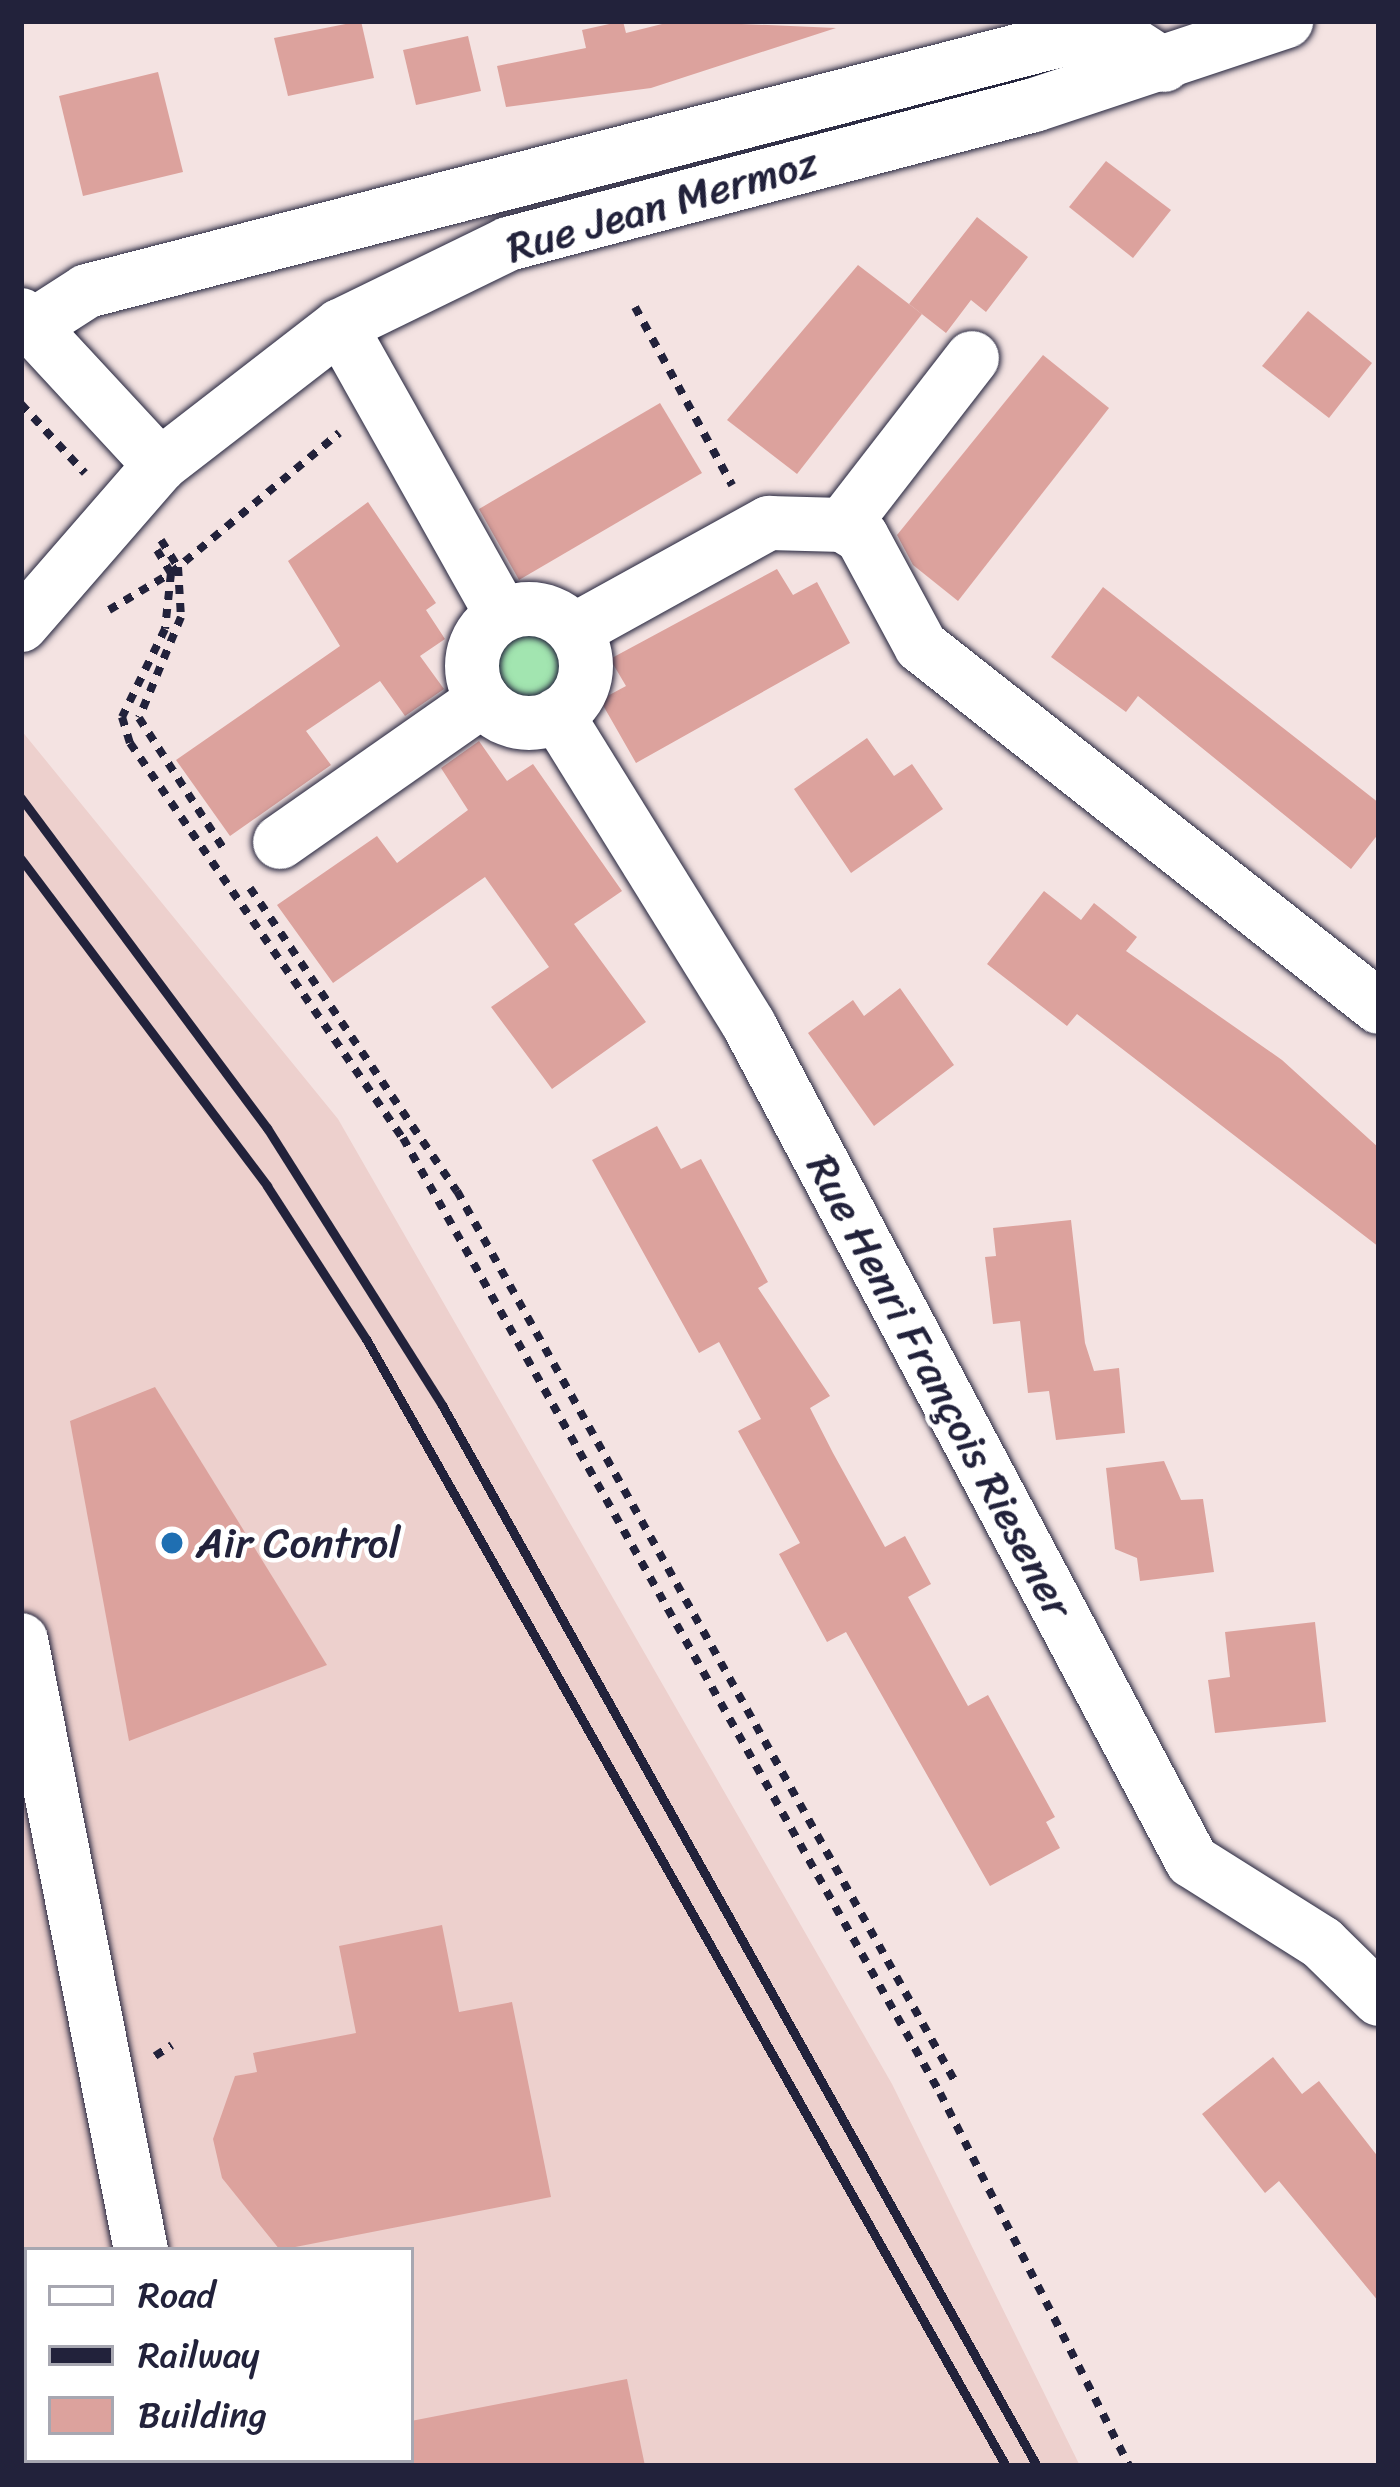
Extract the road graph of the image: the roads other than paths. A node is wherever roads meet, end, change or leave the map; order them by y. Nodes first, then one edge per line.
1 (1286, 21) edge
2 (1197, 46) edge
3 (340, 326) junction
4 (33, 329) edge
5 (972, 358) dead end
6 (133, 490) junction
7 (843, 525) junction
8 (502, 615) junction
9 (25, 620) edge
10 (574, 630) junction
11 (483, 700) junction
12 (557, 716) junction
13 (280, 842) dead end
14 (1379, 1007) edge
15 (21, 1640) edge
16 (1379, 1999) edge
17 (140, 2247) edge

1 - 2 street, Rue Jean Mermoz
2 - 3 street, Rue Jean Mermoz
2 - 4 street, Rue Jean Mermoz
3 - 6 street, Rue Jean Mermoz
3 - 8 street
4 - 6 street, Rue Jean Mermoz
5 - 7 street
6 - 9 street
7 - 10 street
7 - 14 street
8 - 10 street
8 - 11 street
10 - 12 street
11 - 12 street
11 - 13 street
12 - 16 street, Rue Henri François Riesener
15 - 17 street

